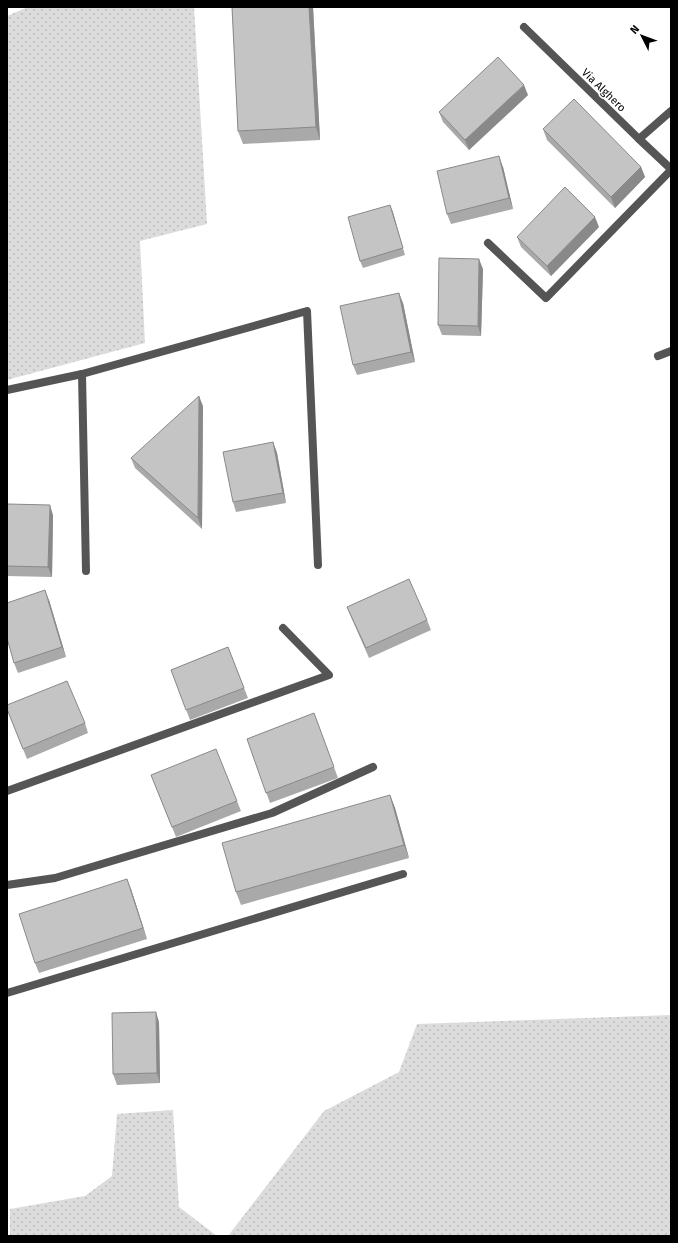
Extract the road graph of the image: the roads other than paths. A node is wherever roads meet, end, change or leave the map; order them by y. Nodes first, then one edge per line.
1 (524, 27) dead end
2 (671, 111) edge
3 (639, 139) junction
4 (671, 170) edge
5 (488, 243) dead end
6 (671, 351) edge
7 (658, 356) dead end
8 (82, 374) junction
9 (7, 390) edge
10 (318, 566) dead end
11 (86, 571) dead end
12 (283, 628) dead end
13 (373, 767) dead end
14 (7, 791) edge
15 (403, 874) dead end
16 (7, 885) edge
17 (7, 993) edge

1 - 3 street, Via Alghero
2 - 3 street
3 - 4 street, Via Alghero
4 - 5 street
6 - 7 street
8 - 9 street
8 - 10 street
8 - 11 street
12 - 14 street
13 - 16 street
15 - 17 street

